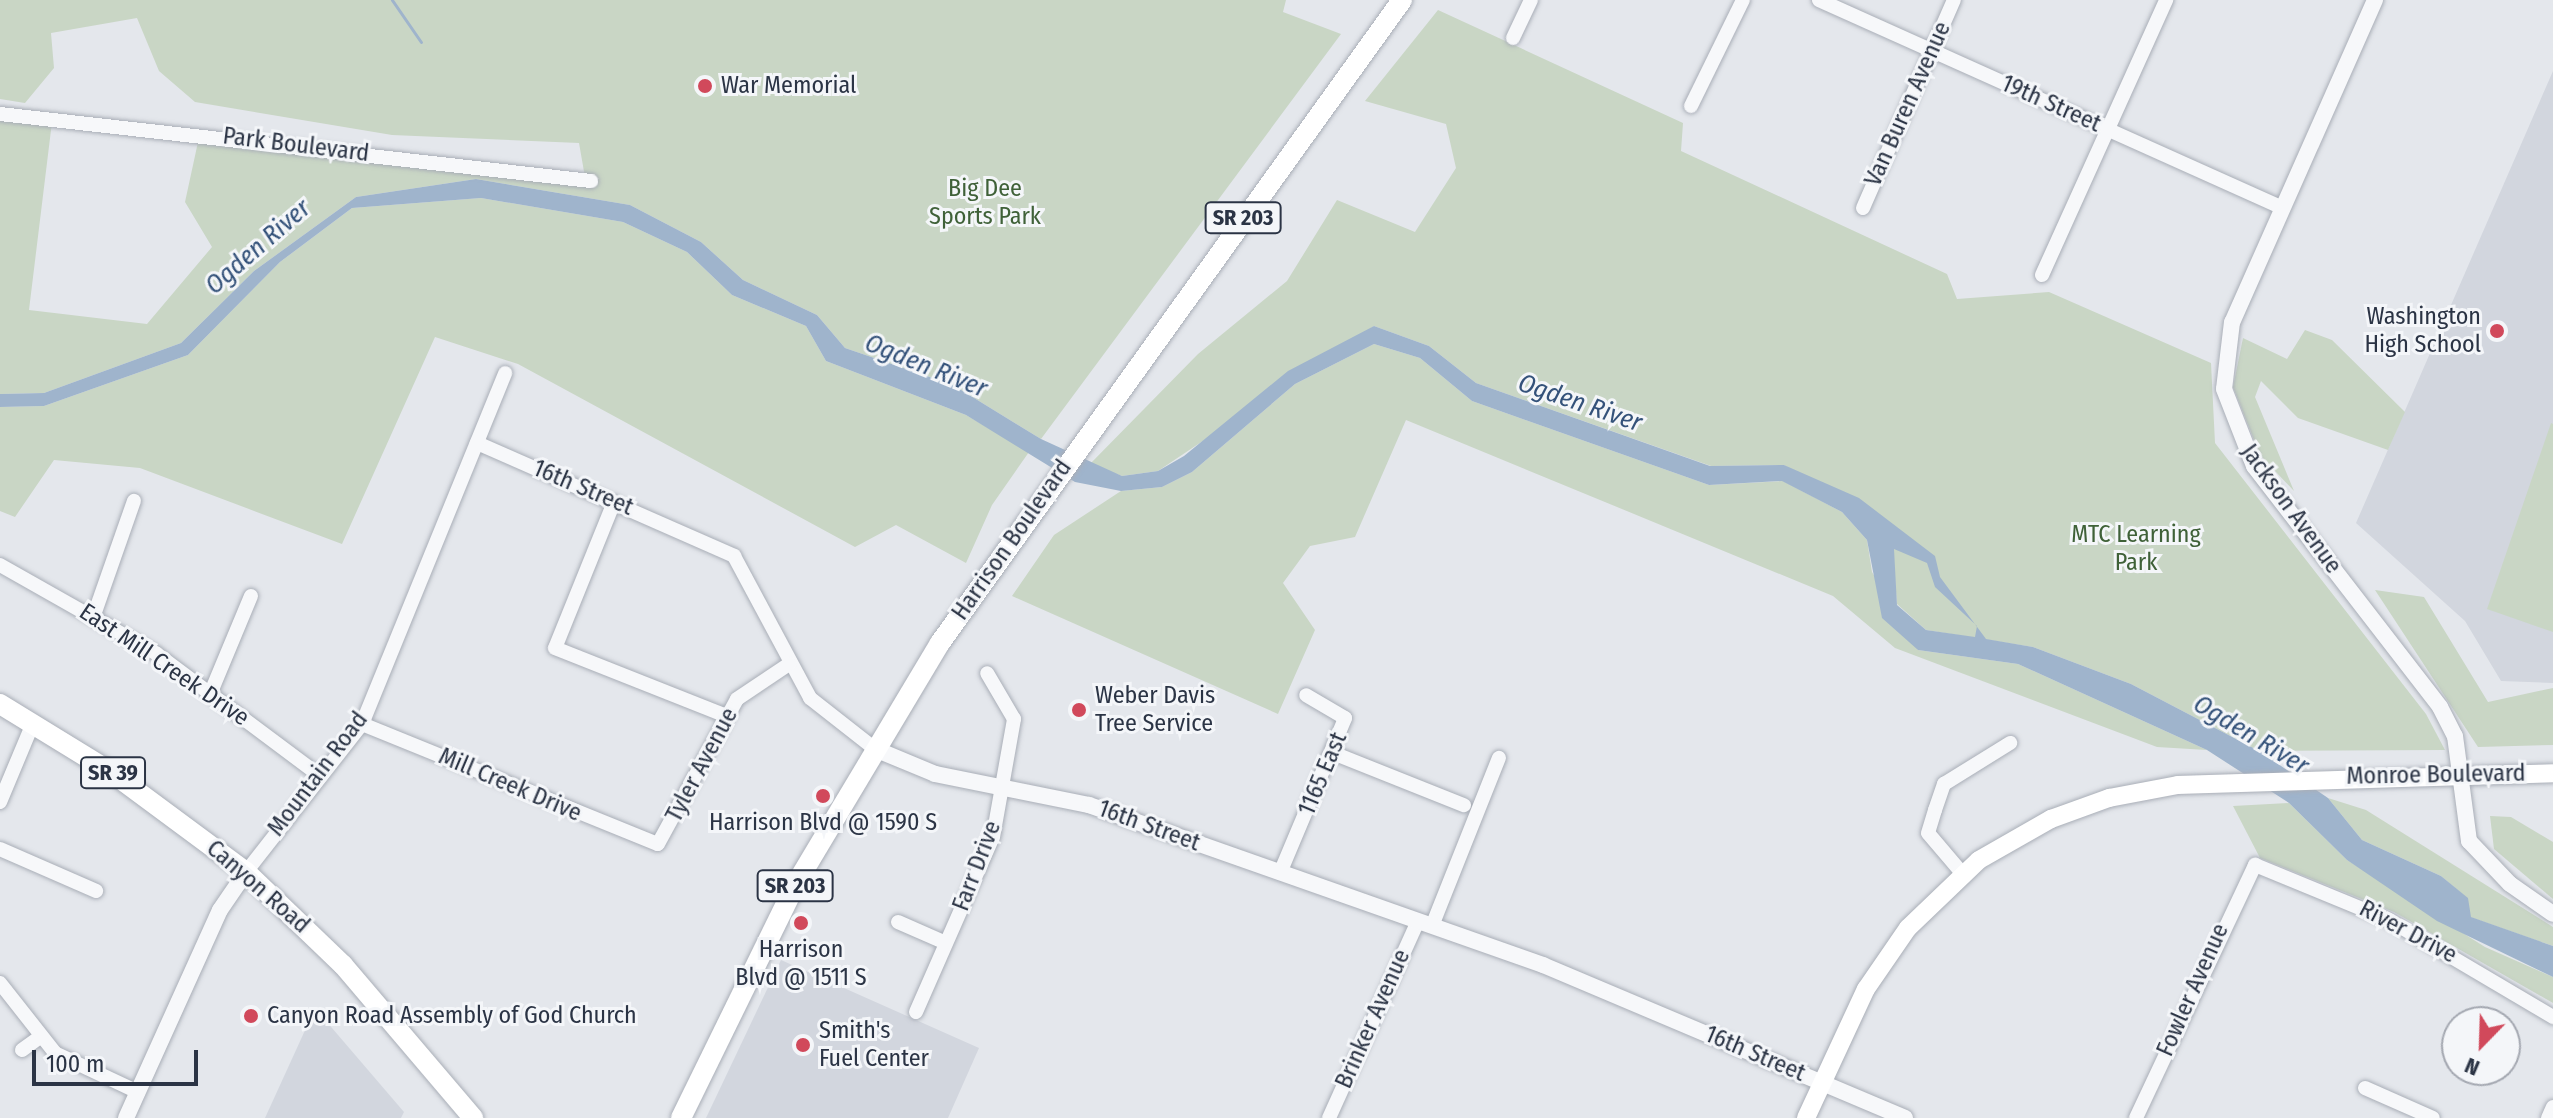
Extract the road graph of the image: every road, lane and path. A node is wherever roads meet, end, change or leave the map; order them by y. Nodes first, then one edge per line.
1 (1402, 0) edge
2 (1531, 0) edge
3 (1743, 0) edge
4 (1819, 0) edge
5 (1954, 0) edge
6 (2166, 0) edge
7 (2375, 0) edge
8 (1513, 38) dead end
9 (1932, 51) junction
10 (1691, 106) dead end
11 (0, 114) edge
12 (2109, 130) junction
13 (591, 181) dead end
14 (1863, 208) dead end
15 (2283, 208) junction
16 (2042, 275) dead end
17 (505, 373) dead end
18 (477, 443) junction
19 (134, 501) dead end
20 (614, 502) junction
21 (0, 565) edge
22 (251, 596) dead end
23 (94, 615) junction
24 (789, 664) junction
25 (987, 673) dead end
26 (211, 692) junction
27 (1306, 695) dead end
28 (0, 704) edge
29 (727, 716) junction
30 (33, 723) junction
31 (362, 724) junction
32 (2010, 743) dead end
33 (875, 749) junction
34 (1333, 753) junction
35 (1499, 758) dead end
36 (2553, 773) edge
37 (2460, 775) junction
38 (320, 776) junction
39 (1003, 786) junction
40 (0, 802) edge
41 (1464, 805) dead end
42 (658, 844) joint
43 (0, 849) edge
44 (2255, 865) joint
45 (246, 872) junction
46 (1280, 873) junction
47 (1962, 873) junction
48 (96, 891) dead end
49 (2553, 914) edge
50 (898, 922) dead end
51 (1425, 923) junction
52 (946, 943) junction
53 (0, 983) edge
54 (916, 1012) dead end
55 (2553, 1017) edge
56 (40, 1037) junction
57 (22, 1050) dead end
58 (1822, 1083) junction
59 (2365, 1088) dead end
60 (138, 1092) junction
61 (2553, 1107) edge
62 (126, 1118) edge
63 (473, 1118) edge
64 (681, 1118) edge
65 (1329, 1118) edge
66 (1806, 1118) edge
67 (1905, 1118) edge
68 (2136, 1118) edge
69 (2433, 1118) edge
70 (2548, 1118) edge

1 - 33 main road, Harrison Boulevard / SR 203
2 - 8 street
3 - 10 street
4 - 9 street, 19th Street
5 - 9 street, Van Buren Avenue
6 - 12 street
7 - 15 street, Jackson Avenue
9 - 12 street, 19th Street
9 - 14 street, Van Buren Avenue
11 - 13 street, Park Boulevard
12 - 15 street, 19th Street
12 - 16 street
15 - 37 street, Jackson Avenue
17 - 18 street, Mountain Road
18 - 20 street, 16th Street
18 - 31 street, Mountain Road
19 - 23 street
20 - 24 street, 16th Street
20 - 29 street
21 - 23 street, East Mill Creek Drive
22 - 26 street
23 - 26 street, East Mill Creek Drive
24 - 29 street, Tyler Avenue
24 - 33 street, 16th Street
25 - 39 street, Farr Drive
26 - 38 street, East Mill Creek Drive
27 - 34 street, 1165 East
28 - 30 main road, Canyon Road / SR 39
29 - 42 street, Tyler Avenue
30 - 40 street
30 - 45 main road, Canyon Road / SR 39
31 - 38 street, Mountain Road
31 - 42 street, Mill Creek Drive
32 - 47 street
33 - 39 street, 16th Street
33 - 64 main road, Harrison Boulevard / SR 203
34 - 41 street
34 - 46 street, 1165 East
35 - 51 street, Brinker Avenue
36 - 37 main road, Monroe Boulevard
37 - 47 main road, Monroe Boulevard
37 - 49 street, Jackson Avenue
38 - 45 street, Mountain Road
39 - 46 street, 16th Street
39 - 52 street, Farr Drive
43 - 48 street
44 - 55 street, River Drive
44 - 68 street, Fowler Avenue
45 - 60 street, Mountain Road
45 - 63 main road, Canyon Road / SR 39
46 - 51 street, 16th Street
47 - 58 main road, Monroe Boulevard
50 - 52 street
51 - 58 street, 16th Street
51 - 65 street, Brinker Avenue
52 - 54 street, Farr Drive
53 - 56 street
56 - 57 street
56 - 60 street
58 - 66 main road, Monroe Boulevard
58 - 67 street, 16th Street
59 - 69 street
60 - 62 street, Mountain Road
61 - 70 street

